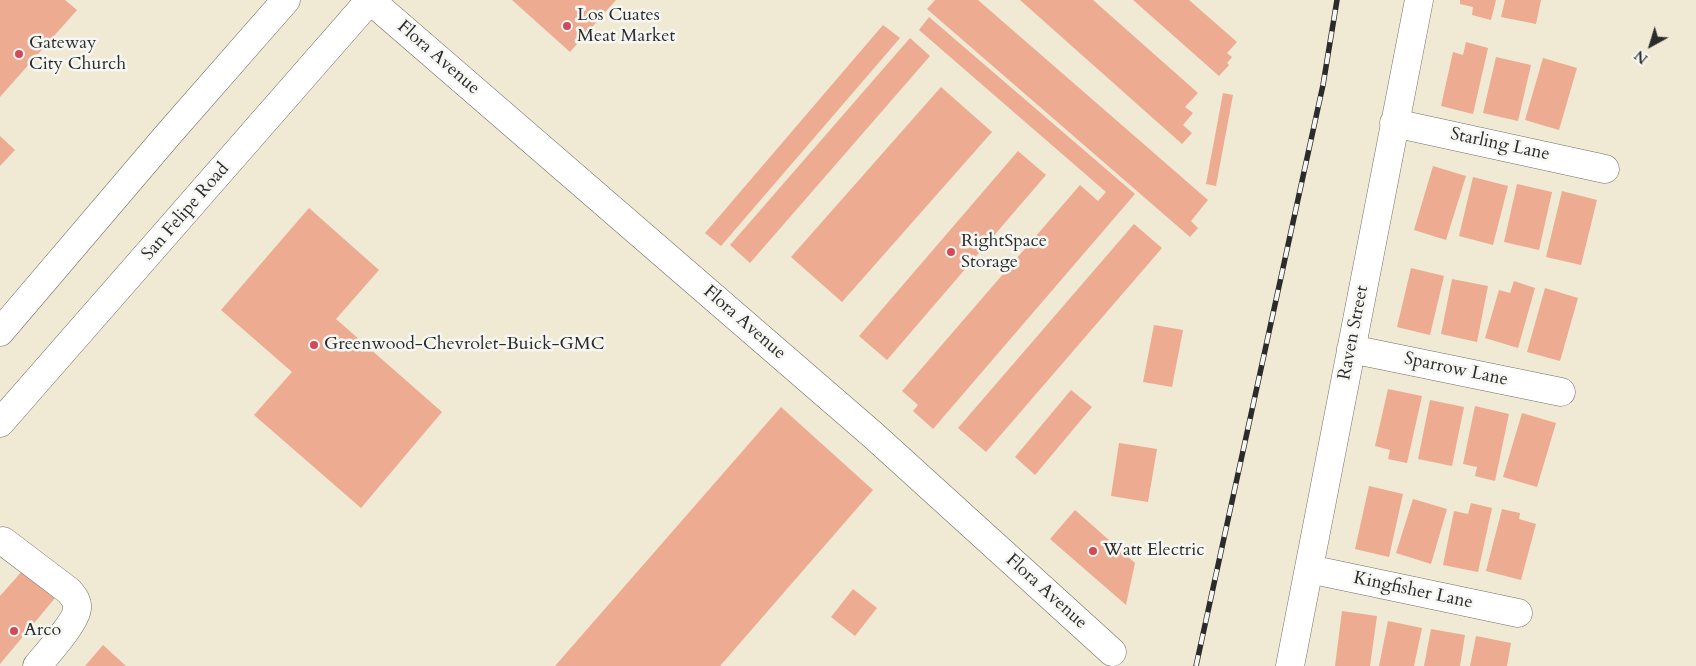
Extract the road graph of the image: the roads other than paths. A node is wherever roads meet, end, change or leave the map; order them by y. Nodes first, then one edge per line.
1 (286, 0) edge
2 (370, 0) edge
3 (1419, 0) edge
4 (1394, 123) junction
5 (1605, 169) dead end
6 (0, 332) edge
7 (1352, 348) junction
8 (1561, 392) dead end
9 (0, 424) edge
10 (1, 541) edge
11 (1309, 568) junction
12 (1518, 613) dead end
13 (1112, 652) dead end
14 (36, 666) edge
15 (1290, 666) edge

1 - 6 street
2 - 9 street, San Felipe Road
2 - 13 street, Flora Avenue
3 - 4 street, Raven Street
4 - 5 street, Starling Lane
4 - 7 street, Raven Street
7 - 8 street, Sparrow Lane
7 - 11 street, Raven Street
10 - 14 street
11 - 12 street, Kingfisher Lane
11 - 15 street, Raven Street

